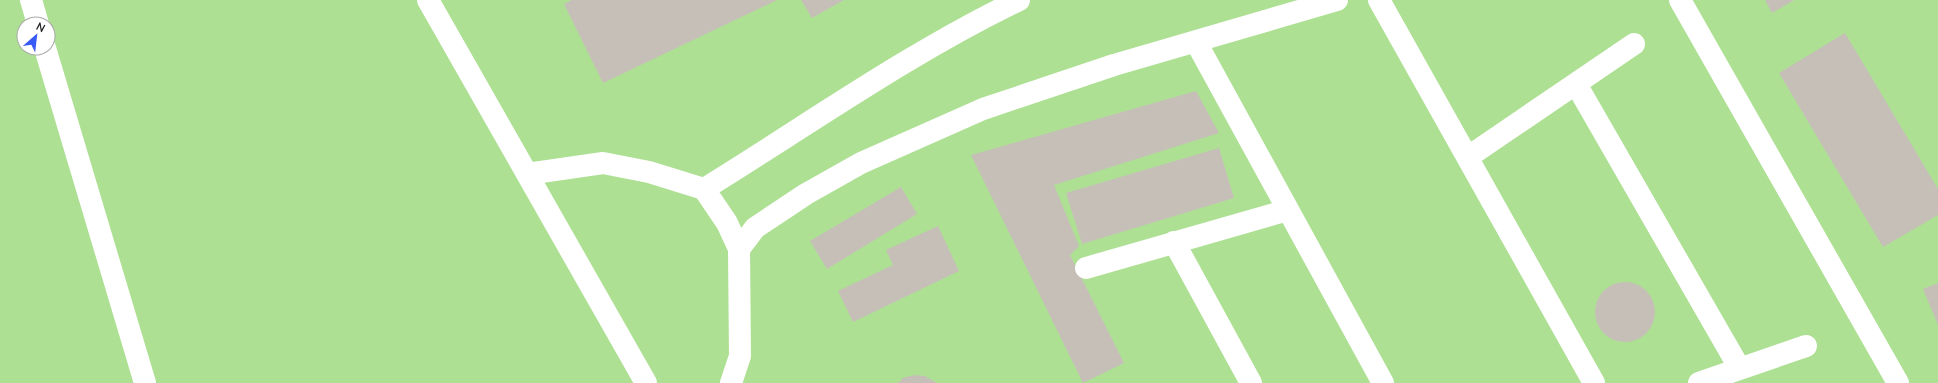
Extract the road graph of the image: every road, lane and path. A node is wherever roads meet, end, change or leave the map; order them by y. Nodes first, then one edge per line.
1 (31, 0) edge
2 (428, 0) edge
3 (1019, 0) edge
4 (1337, 0) edge
5 (1379, 0) edge
6 (1680, 0) edge
7 (36, 16) edge
8 (1196, 42) junction
9 (1634, 44) dead end
10 (47, 56) edge
11 (1576, 84) junction
12 (1468, 157) junction
13 (527, 174) junction
14 (704, 189) junction
15 (1288, 210) junction
16 (1174, 242) junction
17 (739, 249) junction
18 (1086, 268) dead end
19 (1806, 346) dead end
20 (1740, 369) junction
21 (145, 383) edge
22 (646, 383) edge
23 (731, 383) edge
24 (1251, 383) edge
25 (1383, 383) edge
26 (1594, 383) edge
27 (1699, 383) edge
28 (1898, 383) edge

1 - 7 street
2 - 13 street
3 - 14 street
4 - 8 street
5 - 12 street
6 - 28 street
8 - 15 street
8 - 17 street
9 - 11 street
10 - 21 street
11 - 12 street
11 - 20 street
12 - 26 street
13 - 14 street
13 - 22 street
14 - 17 street
15 - 16 street
15 - 25 street
16 - 18 street
16 - 24 street
17 - 23 street
19 - 20 street
20 - 27 street

